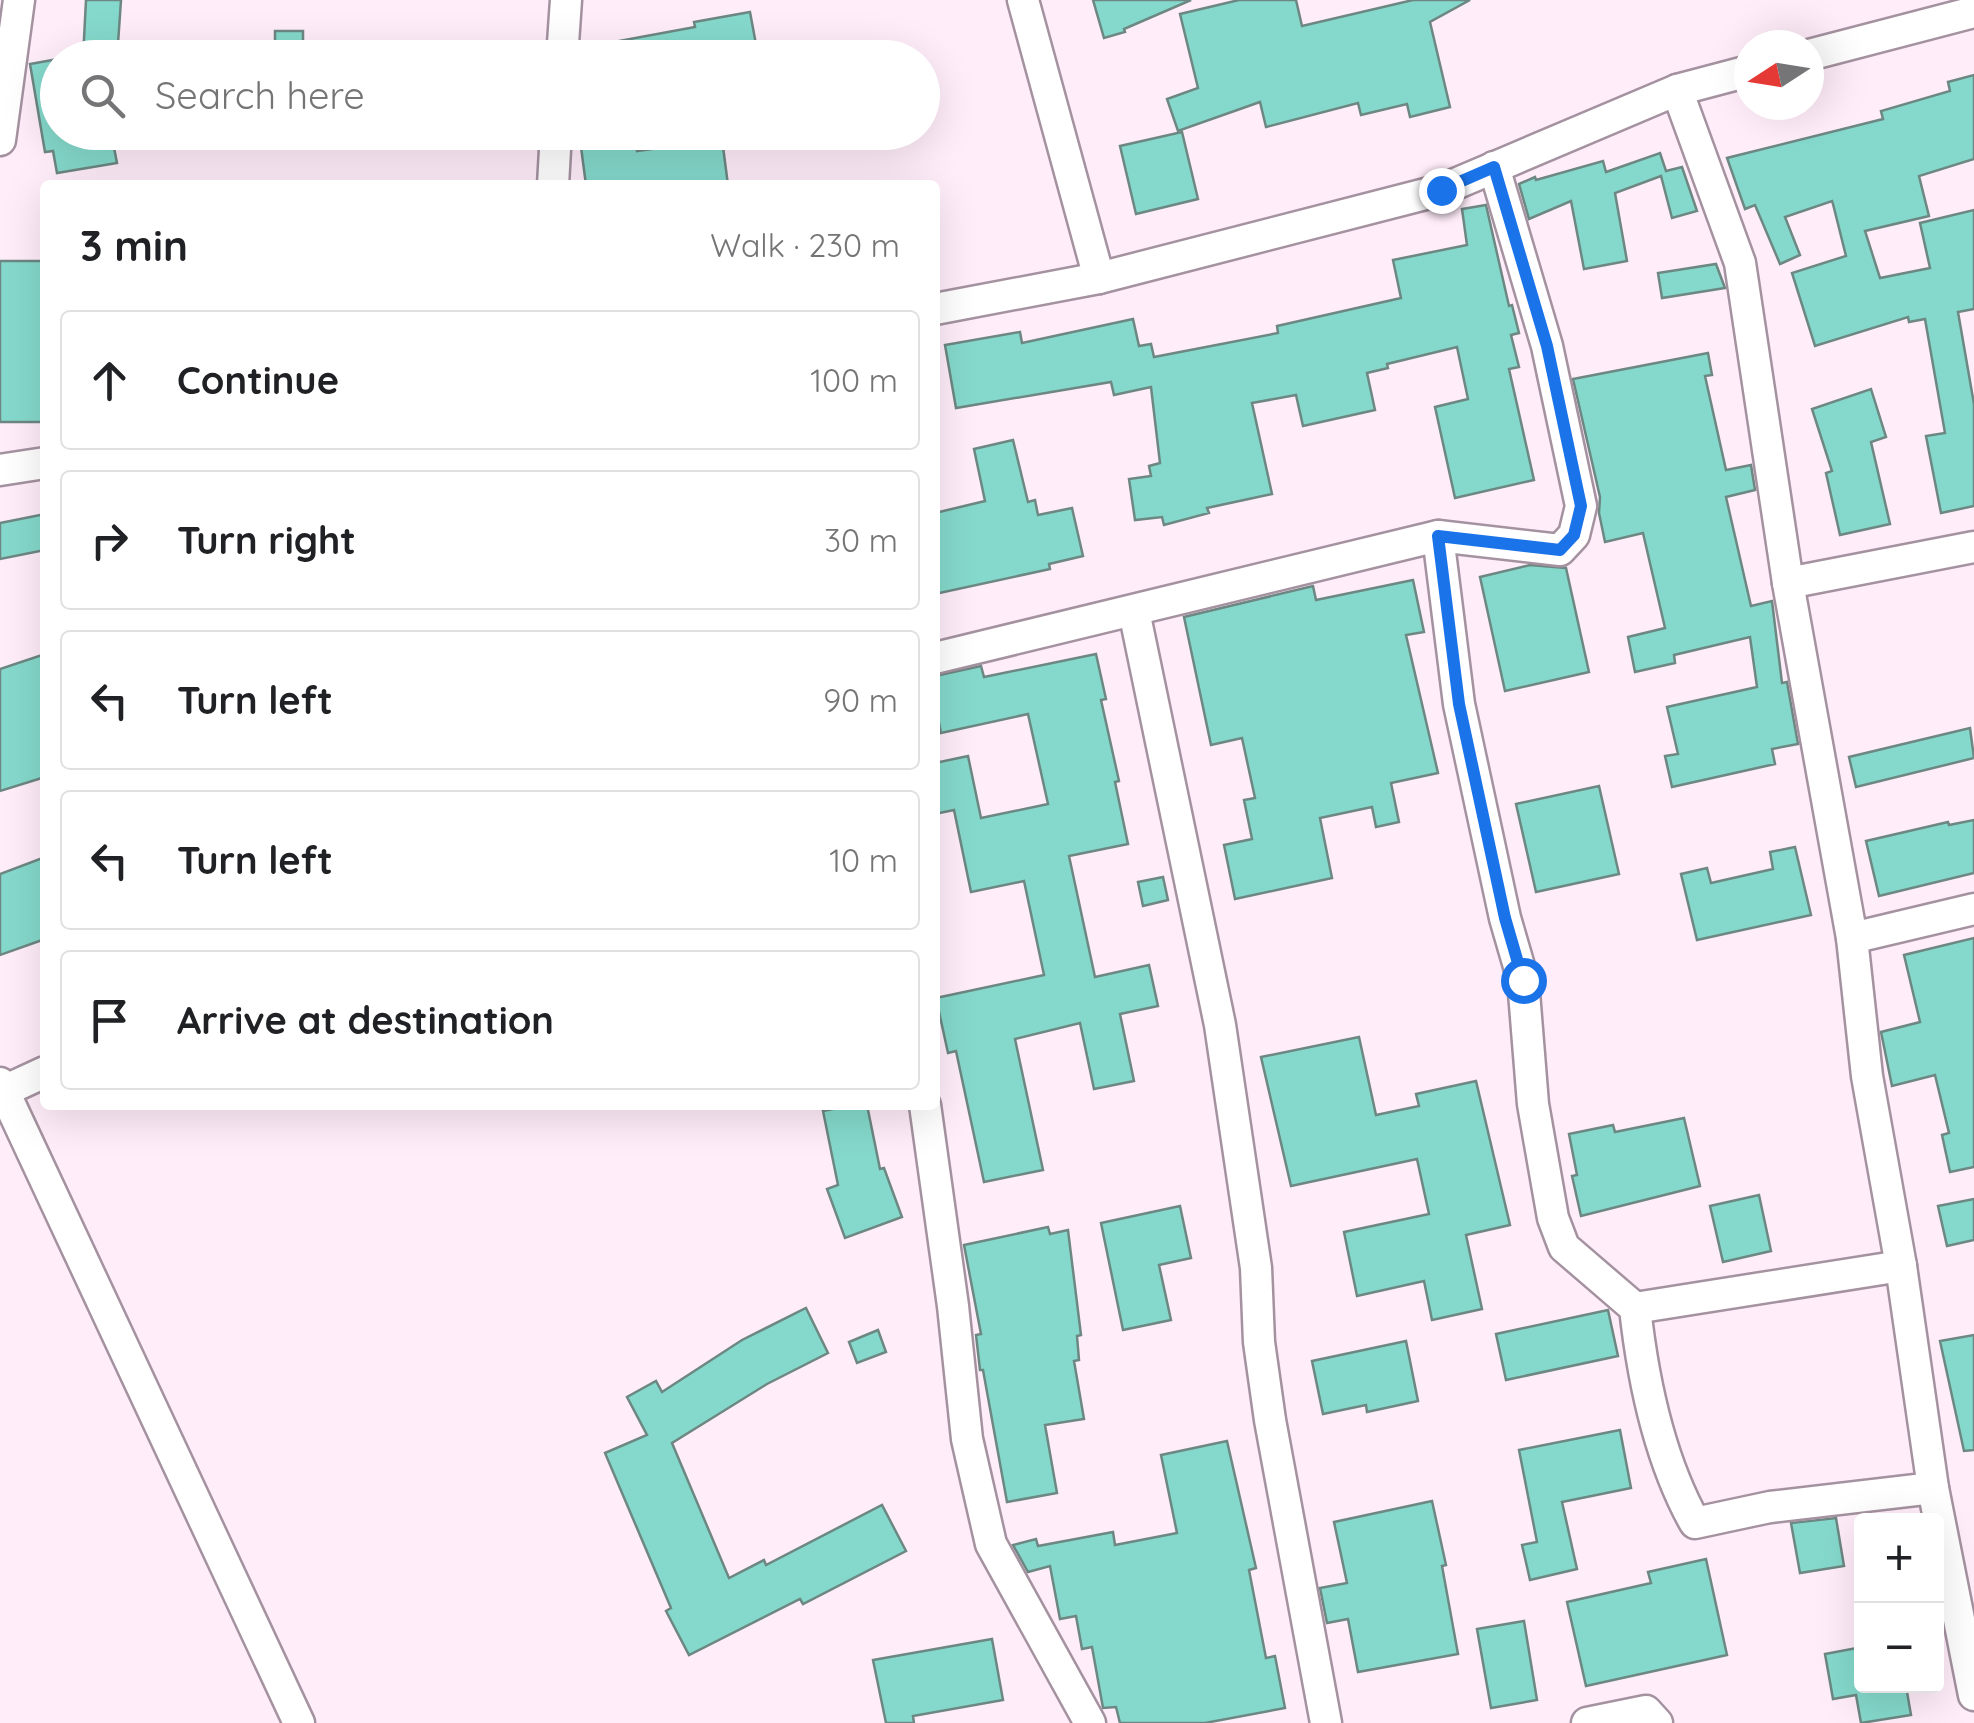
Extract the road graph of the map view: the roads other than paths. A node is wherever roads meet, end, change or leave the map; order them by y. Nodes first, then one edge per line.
1 (19, 0) edge
2 (566, 0) edge
3 (1023, 0) edge
4 (1974, 12) edge
5 (563, 40) edge
6 (1824, 51) edge
7 (1734, 75) edge
8 (1677, 90) junction
9 (0, 140) edge
10 (555, 150) edge
11 (1494, 167) junction
12 (552, 180) edge
13 (1099, 278) junction
14 (940, 308) edge
15 (40, 464) edge
16 (0, 470) edge
17 (1438, 536) junction
18 (1974, 547) edge
19 (1788, 583) junction
20 (1134, 610) junction
21 (940, 657) edge
22 (1974, 909) edge
23 (1852, 938) junction
24 (40, 1074) edge
25 (2, 1087) edge
26 (927, 1110) edge
27 (1901, 1266) junction
28 (1635, 1308) junction
29 (1933, 1488) junction
30 (1974, 1695) edge
31 (299, 1723) edge
32 (1090, 1723) edge
33 (1326, 1723) edge
34 (1587, 1723) edge
35 (1657, 1723) edge

1 - 9 street
2 - 5 street
3 - 13 street
4 - 6 street
7 - 8 street
8 - 11 street
8 - 19 street
10 - 12 street
11 - 13 street
11 - 17 street
13 - 14 street
15 - 16 street
17 - 20 street
17 - 28 street
18 - 19 street
19 - 23 street
20 - 21 street
20 - 33 street
22 - 23 street
23 - 27 street
24 - 25 street
25 - 31 street
26 - 32 street
27 - 28 street
27 - 29 street
28 - 29 street
29 - 30 street
34 - 35 street

